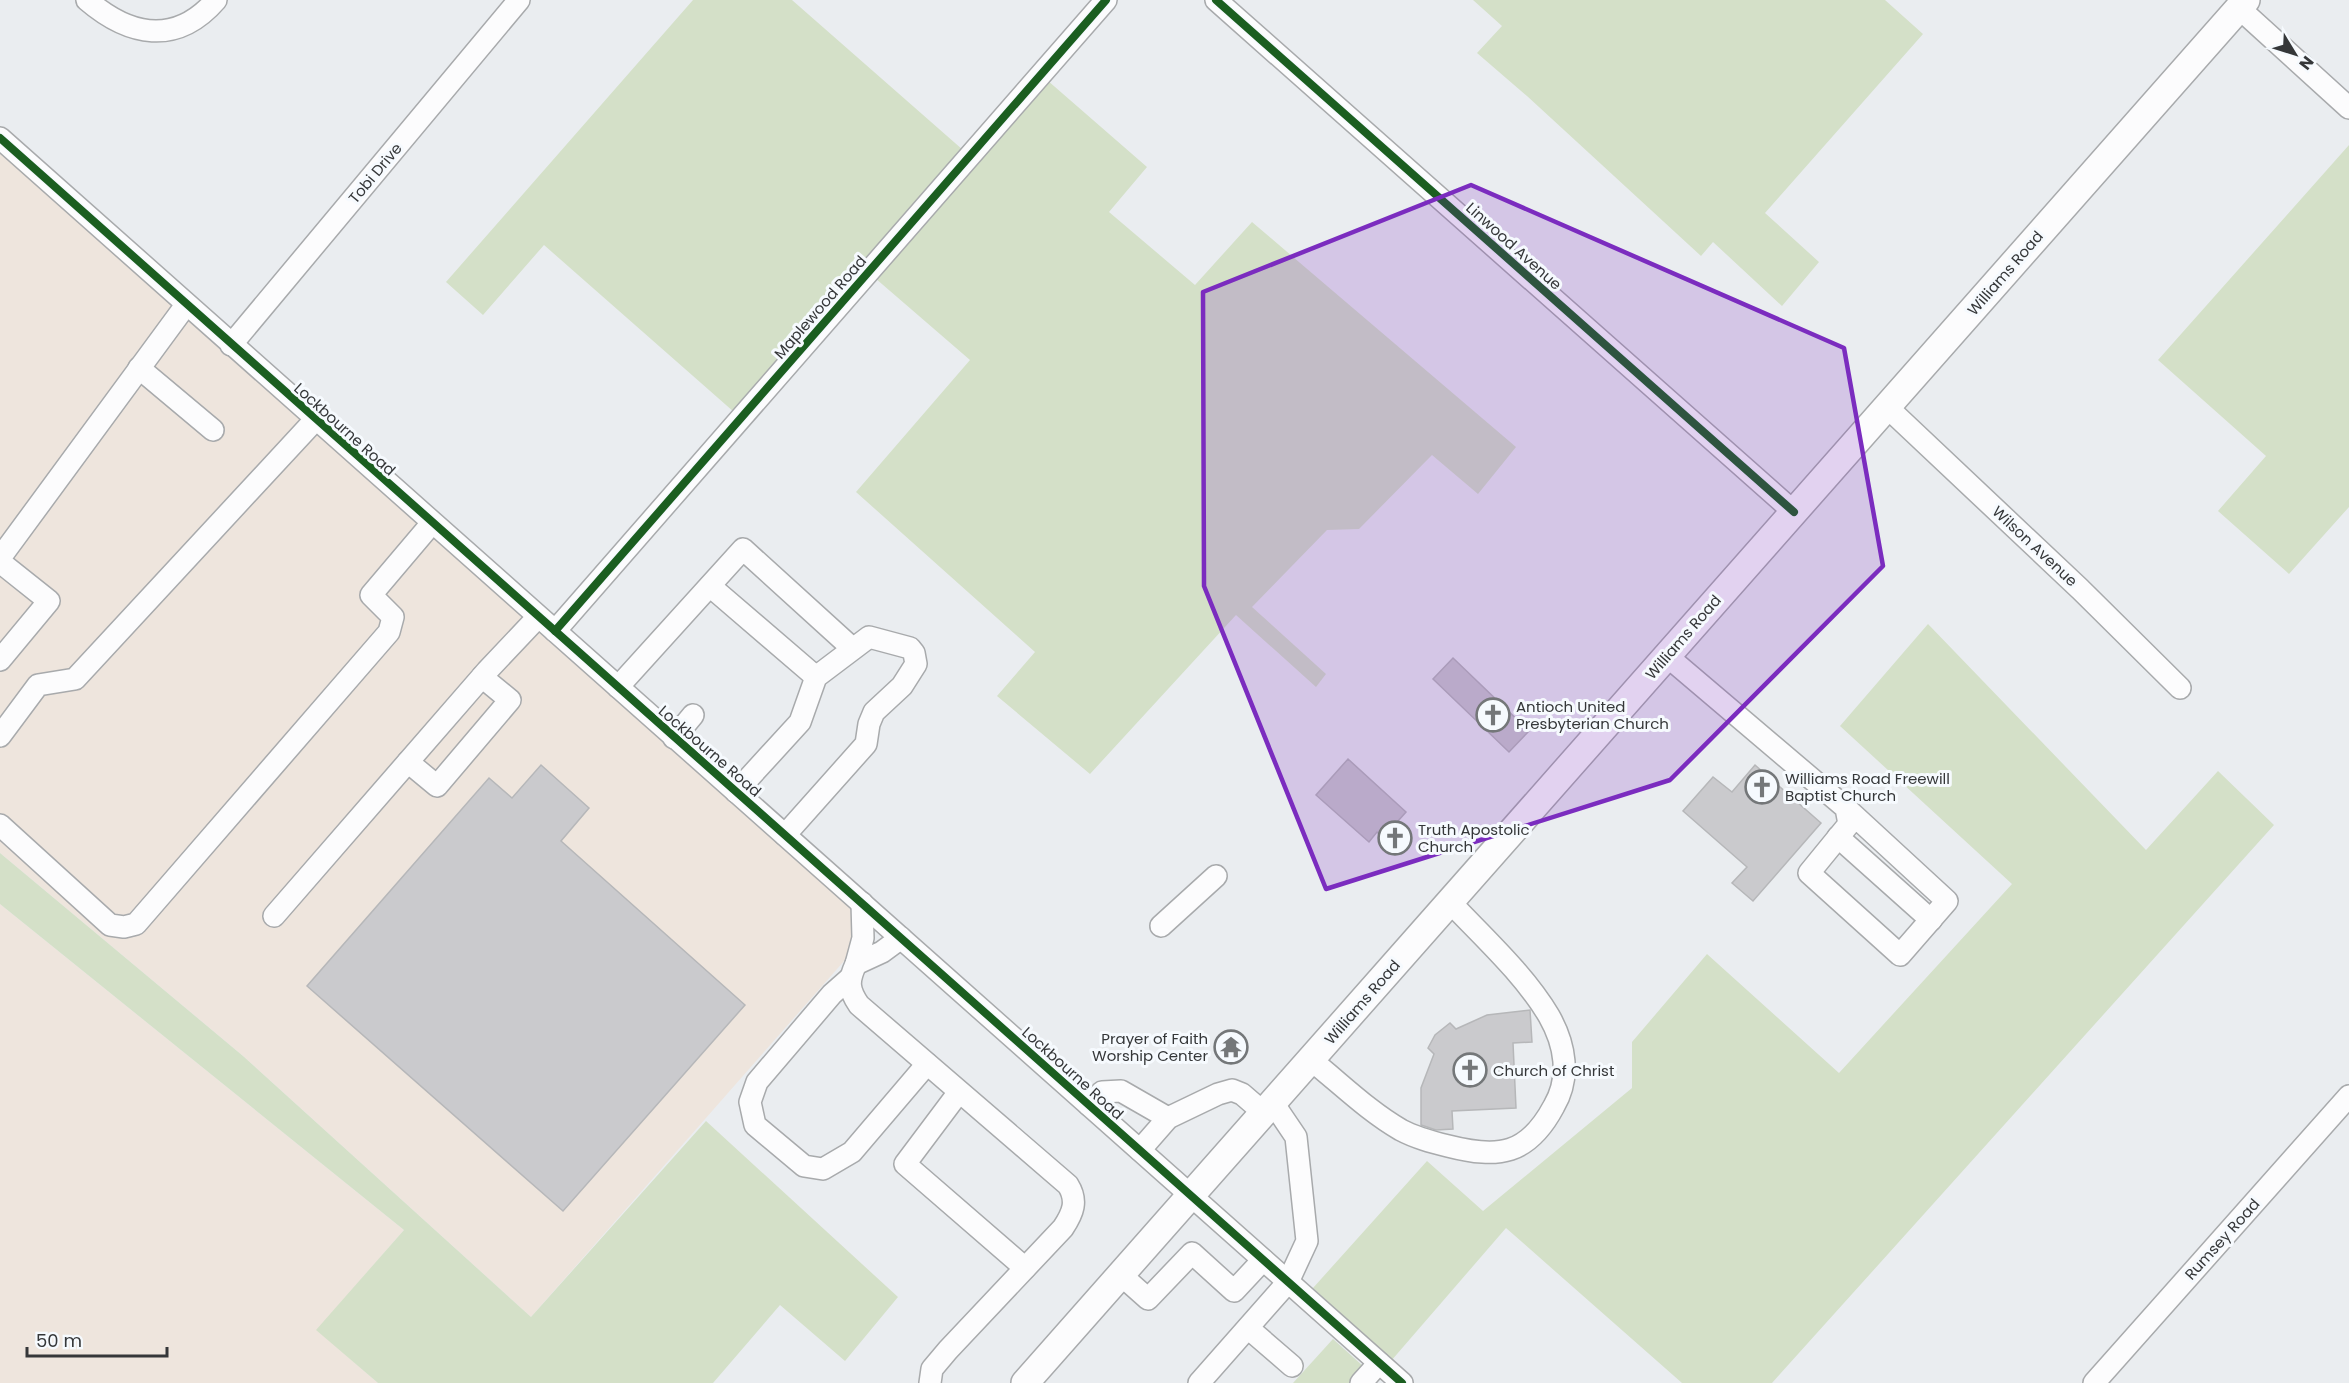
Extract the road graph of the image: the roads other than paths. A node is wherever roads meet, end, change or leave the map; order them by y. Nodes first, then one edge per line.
1 (87, 0) edge
2 (216, 0) edge
3 (519, 0) edge
4 (1106, 0) edge
5 (1216, 0) edge
6 (2243, 4) edge
7 (2349, 107) edge
8 (0, 138) edge
9 (186, 304) junction
10 (231, 345) junction
11 (139, 368) junction
12 (1887, 407) junction
13 (315, 420) junction
14 (213, 430) dead end
15 (1794, 512) junction
16 (432, 523) junction
17 (0, 560) edge
18 (710, 586) junction
19 (538, 617) junction
20 (555, 631) junction
21 (852, 648) junction
22 (1667, 656) junction
23 (0, 660) edge
24 (482, 677) junction
25 (816, 677) junction
26 (618, 687) junction
27 (2180, 688) dead end
28 (693, 715) dead end
29 (0, 736) edge
30 (674, 738) junction
31 (408, 762) junction
32 (736, 792) junction
33 (1846, 808) junction
34 (0, 825) edge
35 (785, 835) junction
36 (1838, 837) junction
37 (1215, 876) dead end
38 (1450, 902) junction
39 (862, 903) junction
40 (274, 916) dead end
41 (1931, 920) junction
42 (1161, 926) dead end
43 (901, 938) junction
44 (852, 972) junction
45 (1311, 1060) junction
46 (927, 1064) junction
47 (959, 1092) junction
48 (2349, 1096) edge
49 (1089, 1105) junction
50 (1268, 1108) junction
51 (1168, 1118) junction
52 (1140, 1150) junction
53 (1191, 1196) junction
54 (1263, 1260) junction
55 (1025, 1268) junction
56 (1121, 1275) junction
57 (1288, 1282) junction
58 (1248, 1328) junction
59 (1379, 1363) junction
60 (1292, 1366) dead end
61 (930, 1383) edge
62 (1025, 1383) edge
63 (1199, 1383) edge
64 (1361, 1383) edge
65 (1402, 1383) edge
66 (2094, 1383) edge

1 - 2 street
3 - 10 street, Tobi Drive
4 - 20 street, Maplewood Road
5 - 15 street, Linwood Avenue
6 - 7 street
6 - 12 main road, Williams Road
8 - 9 street, Lockbourne Road
9 - 10 street, Lockbourne Road
9 - 11 street
10 - 13 street, Lockbourne Road
11 - 14 street
11 - 17 street
12 - 15 main road, Williams Road
12 - 27 street, Wilson Avenue
13 - 16 street, Lockbourne Road
13 - 29 street
15 - 22 main road, Williams Road
16 - 19 street, Lockbourne Road
16 - 34 street
17 - 23 street
18 - 21 street
18 - 25 street
18 - 26 street
19 - 20 street, Lockbourne Road
19 - 24 street
20 - 26 street, Lockbourne Road
21 - 25 street
21 - 35 street
22 - 33 street
22 - 38 main road, Williams Road
24 - 31 street
24 - 31 street
25 - 32 street
26 - 30 street, Lockbourne Road
28 - 30 street
30 - 32 street, Lockbourne Road
31 - 40 street
32 - 35 street, Lockbourne Road
33 - 36 street
33 - 41 street
35 - 39 street, Lockbourne Road
36 - 41 street
36 - 41 street
37 - 42 street
38 - 45 main road, Williams Road
38 - 45 street
39 - 43 street, Lockbourne Road
39 - 44 street
43 - 44 street
43 - 49 street, Lockbourne Road
44 - 46 street
44 - 46 street
45 - 50 main road, Williams Road
46 - 47 street
47 - 55 street
47 - 55 street
48 - 66 street, Rumsey Road
49 - 51 street
49 - 52 street, Lockbourne Road
50 - 51 street
50 - 53 main road, Williams Road
50 - 57 street
51 - 52 street
52 - 53 street, Lockbourne Road
53 - 54 street, Lockbourne Road
53 - 56 main road, Williams Road
54 - 56 street
54 - 57 street, Lockbourne Road
55 - 61 street
56 - 62 main road, Williams Road
57 - 58 street
57 - 59 street, Lockbourne Road
58 - 60 street
58 - 63 street
59 - 64 street
59 - 65 street, Lockbourne Road

